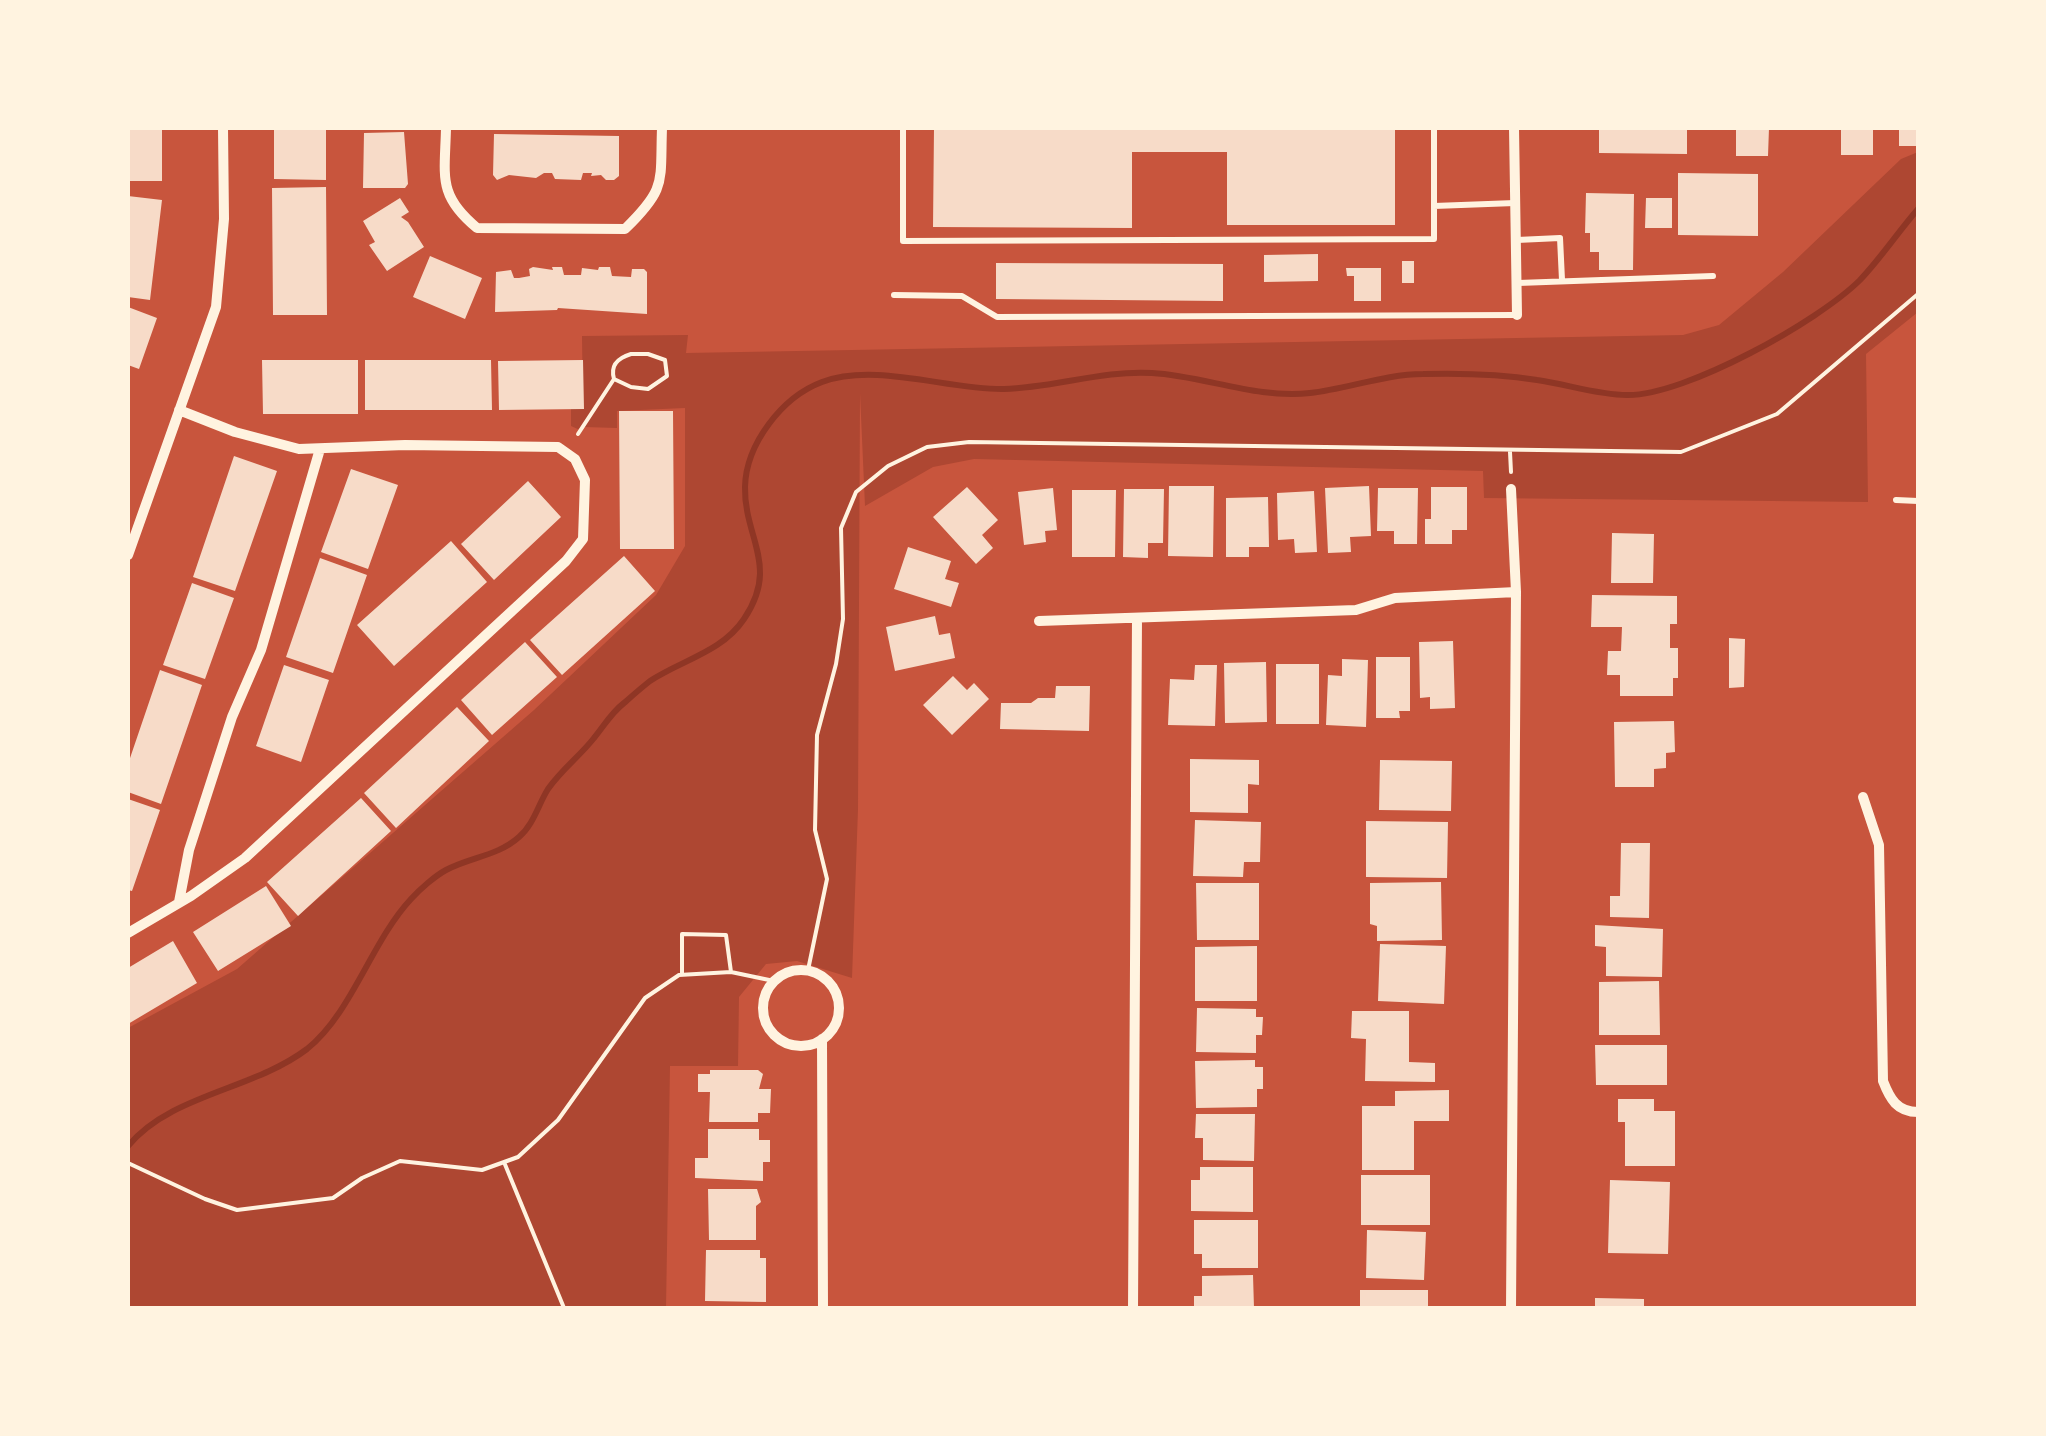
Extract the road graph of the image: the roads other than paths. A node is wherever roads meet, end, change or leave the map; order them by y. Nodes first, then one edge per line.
1 (223, 128) edge
2 (446, 128) edge
3 (662, 128) edge
4 (903, 128) edge
5 (1434, 128) edge
6 (1514, 128) edge
7 (1514, 203) junction
8 (1434, 206) junction
9 (1516, 240) junction
10 (1713, 276) dead end
11 (1562, 280) junction
12 (1516, 283) junction
13 (894, 295) dead end
14 (1517, 315) joint
15 (179, 410) junction
16 (320, 449) junction
17 (1511, 489) road end
18 (1896, 500) dead end
19 (1918, 501) edge
20 (128, 555) edge
21 (1516, 592) junction
22 (1138, 618) junction
23 (1038, 621) dead end
24 (1863, 797) dead end
25 (179, 902) junction
26 (128, 932) edge
27 (822, 1039) junction
28 (1918, 1112) edge
29 (823, 1308) edge
30 (1133, 1308) edge
31 (1511, 1308) edge

1 - 15 street
2 - 3 street
4 - 8 lane
5 - 8 lane
6 - 7 street
7 - 8 lane
7 - 9 street
9 - 11 lane
9 - 12 street
10 - 11 lane
11 - 12 lane
12 - 14 street
13 - 14 lane
15 - 16 street
15 - 20 street
16 - 25 street
16 - 25 street
17 - 21 street
18 - 19 lane
21 - 22 street
21 - 31 street
22 - 23 street
22 - 30 street
24 - 28 street
25 - 26 street
27 - 27 street
27 - 29 street

